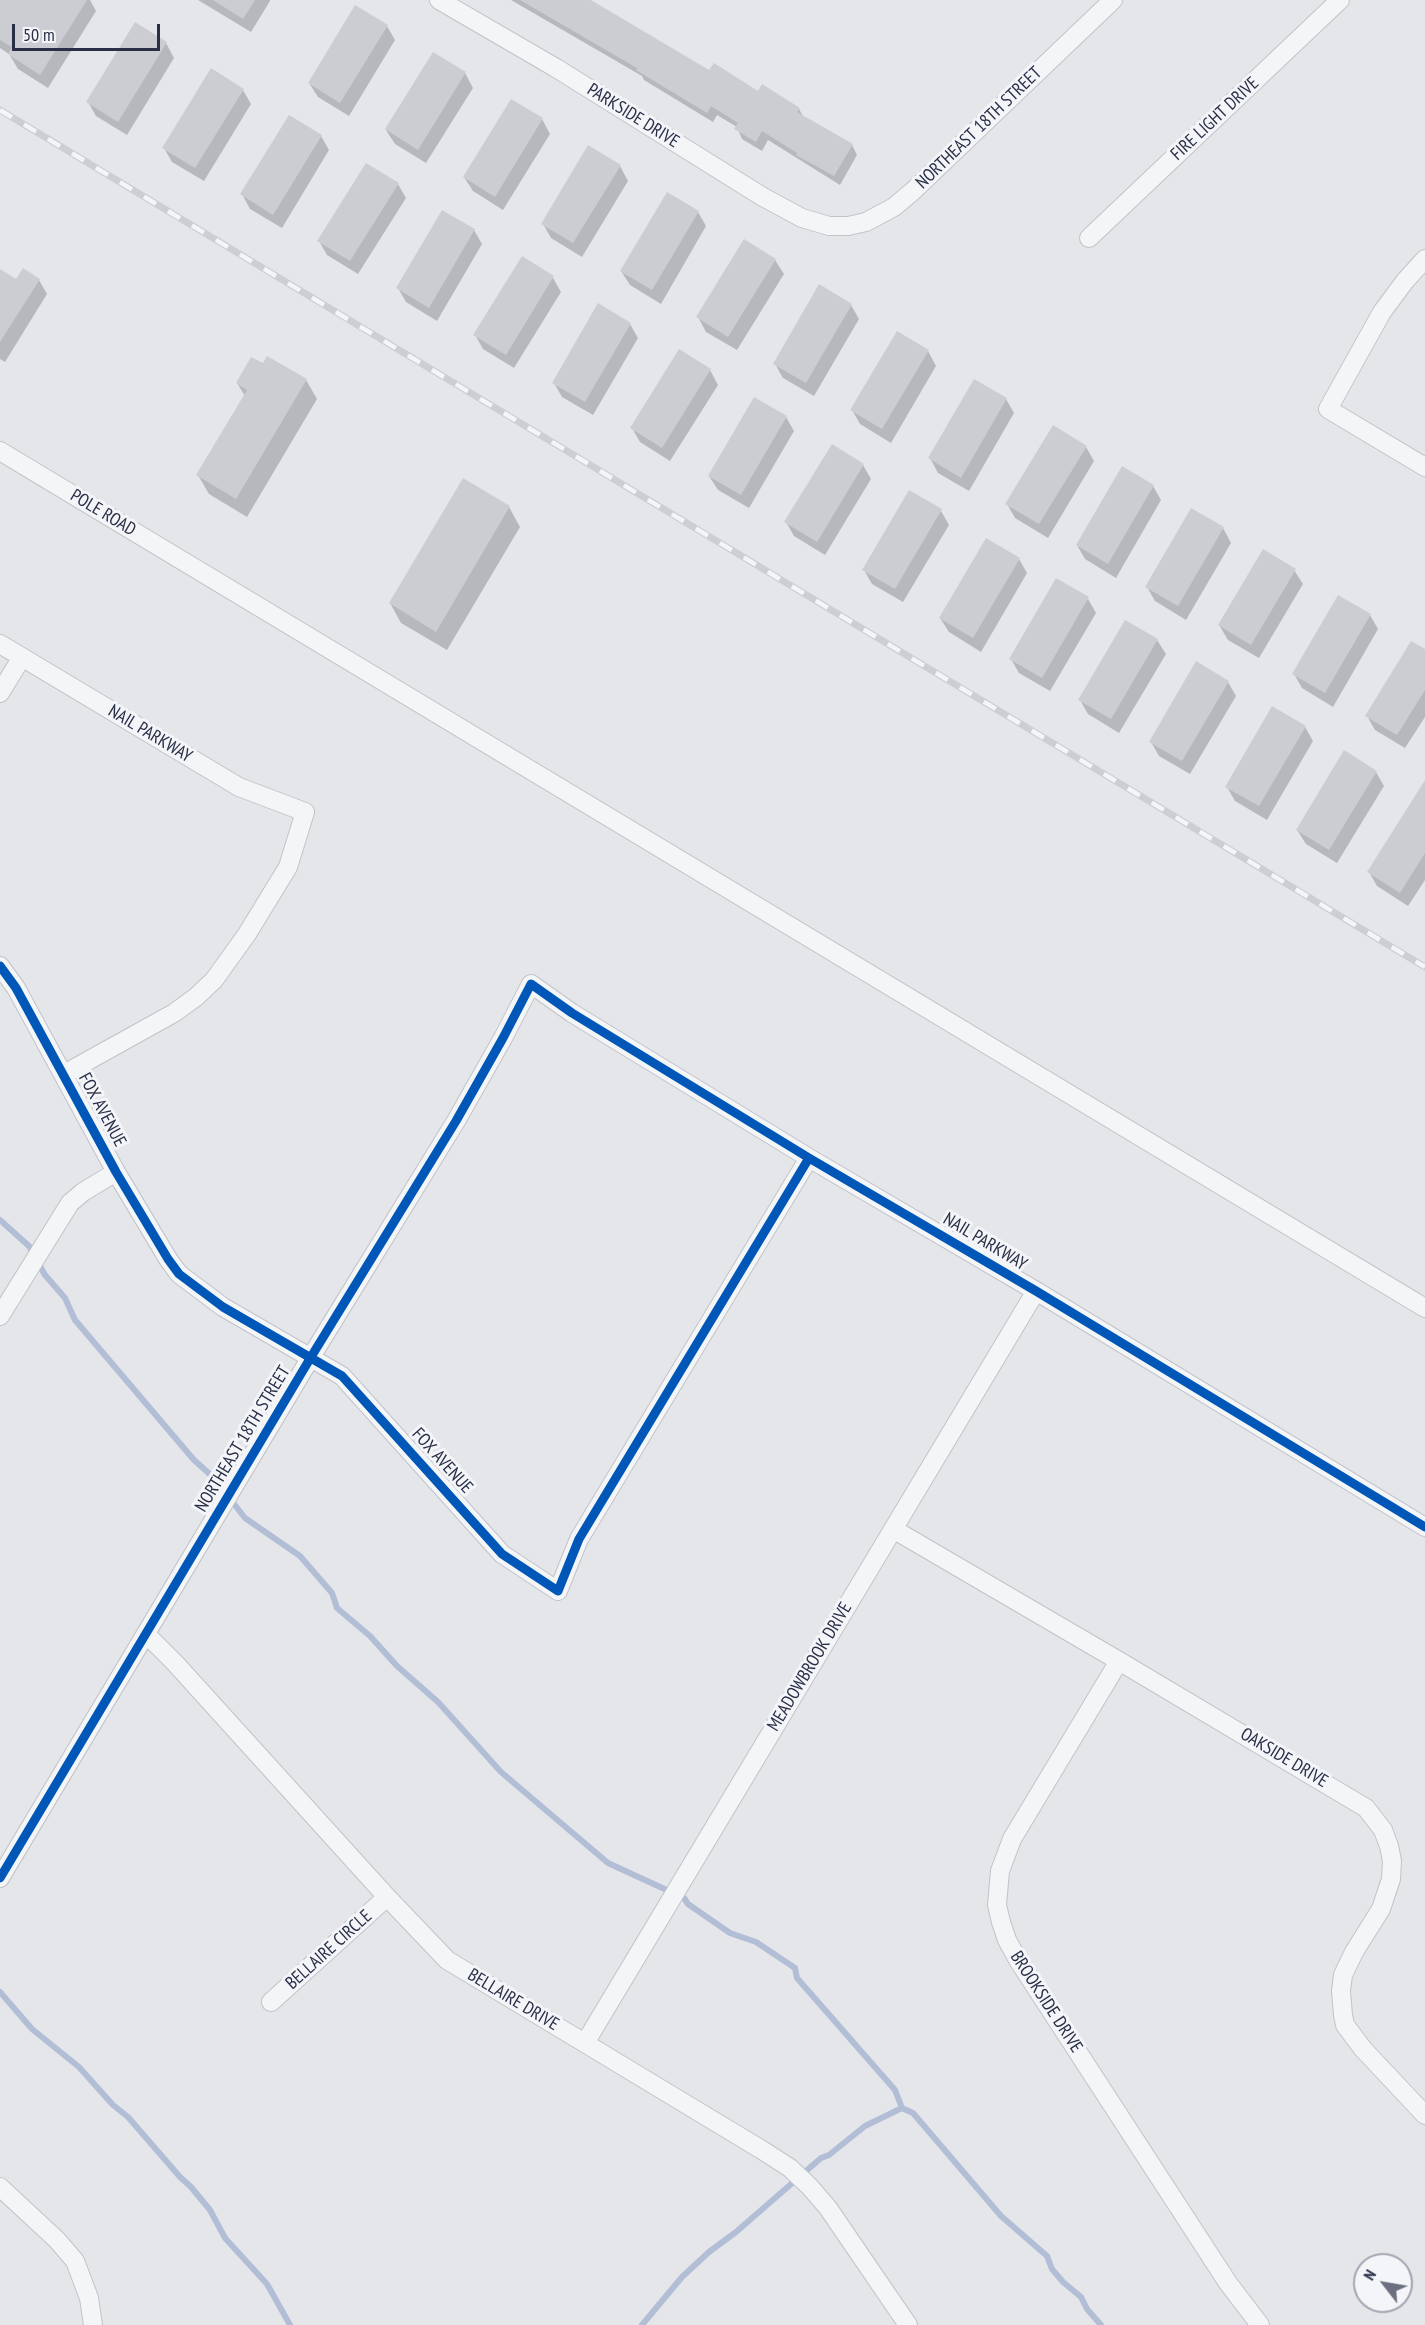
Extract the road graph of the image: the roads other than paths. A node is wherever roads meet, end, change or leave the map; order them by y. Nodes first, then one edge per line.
1 (439, 0) edge
2 (1113, 0) edge
3 (1340, 0) edge
4 (829, 226) joint
5 (1089, 238) dead end
6 (1425, 259) edge
7 (0, 451) edge
8 (1425, 467) edge
9 (0, 644) edge
10 (22, 657) junction
11 (0, 693) edge
12 (0, 966) edge
13 (531, 984) joint
14 (64, 1074) junction
15 (809, 1158) junction
16 (117, 1172) junction
17 (1036, 1291) junction
18 (1425, 1308) edge
19 (0, 1316) edge
20 (311, 1357) junction
21 (1425, 1527) edge
22 (893, 1529) junction
23 (146, 1634) junction
24 (1119, 1661) junction
25 (0, 1878) edge
26 (387, 1897) junction
27 (271, 2002) dead end
28 (585, 2043) junction
29 (1425, 2115) edge
30 (0, 2187) edge
31 (93, 2325) edge
32 (908, 2325) edge
33 (1260, 2325) edge

1 - 4 street, PARKSIDE DRIVE
2 - 4 street, NORTHEAST 18TH STREET
3 - 5 street, FIRE LIGHT DRIVE
6 - 8 street
7 - 18 street, POLE ROAD
9 - 10 street, NAIL PARKWAY
10 - 11 street
10 - 14 street, NAIL PARKWAY
12 - 14 street, FOX AVENUE
13 - 15 street, NAIL PARKWAY
13 - 20 street, NORTHEAST 18TH STREET
14 - 16 street, FOX AVENUE
15 - 17 street, NAIL PARKWAY
15 - 20 street, FOX AVENUE
16 - 19 street
16 - 20 street, FOX AVENUE
17 - 21 street, NAIL PARKWAY
17 - 22 street, MEADOWBROOK DRIVE
20 - 23 street, NORTHEAST 18TH STREET
22 - 24 street, OAKSIDE DRIVE
22 - 28 street, MEADOWBROOK DRIVE
23 - 25 street, NORTHEAST 18TH STREET
23 - 26 street, BELLAIRE DRIVE
24 - 29 street, OAKSIDE DRIVE
24 - 33 street, BROOKSIDE DRIVE
26 - 27 street, BELLAIRE CIRCLE
26 - 28 street, BELLAIRE DRIVE
28 - 32 street, BELLAIRE DRIVE
30 - 31 street

